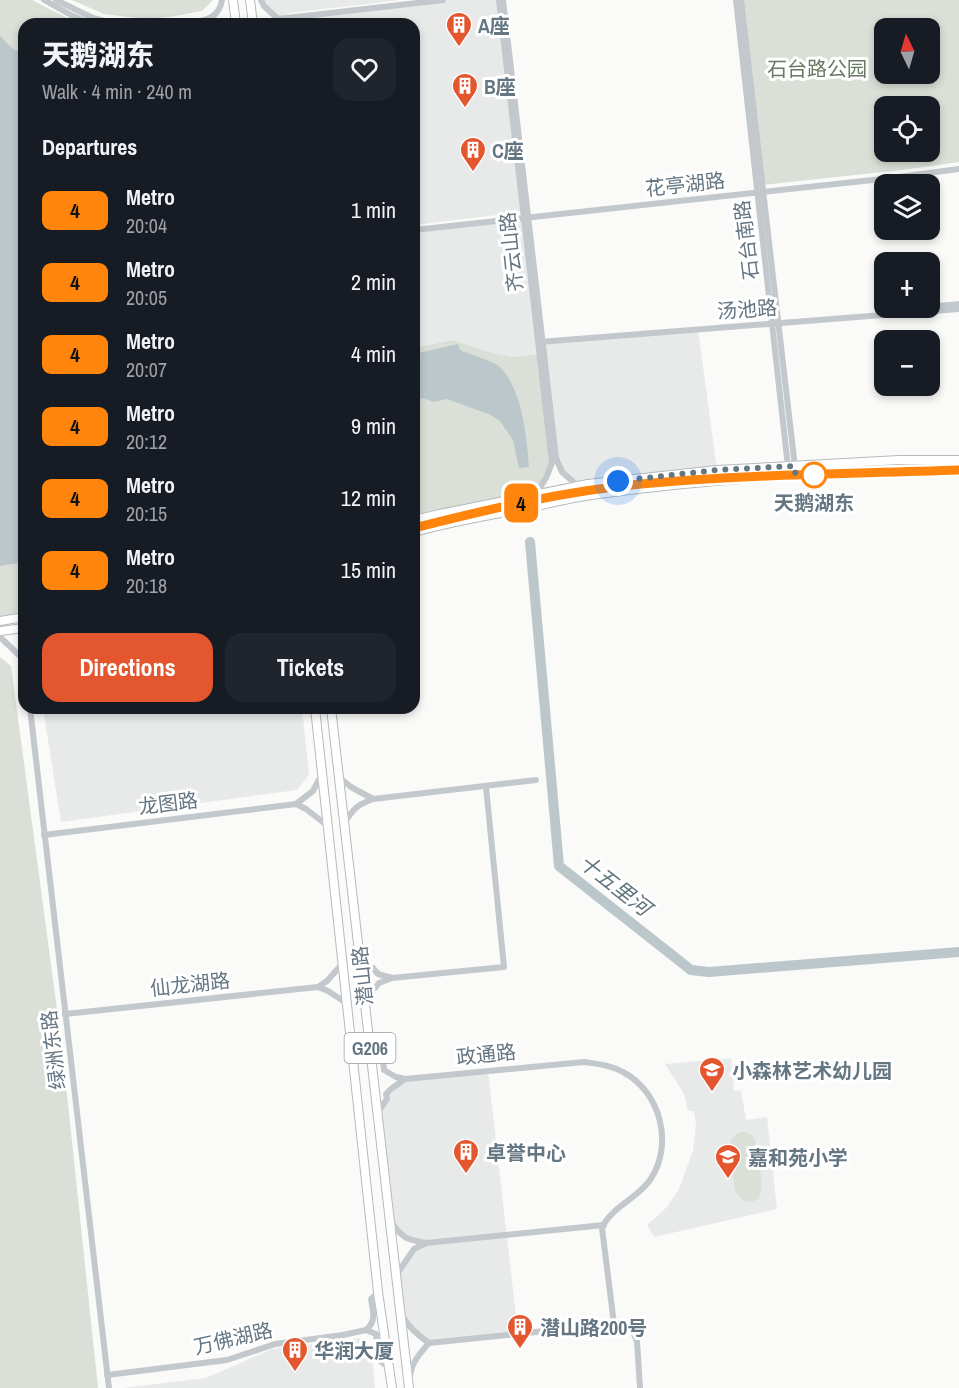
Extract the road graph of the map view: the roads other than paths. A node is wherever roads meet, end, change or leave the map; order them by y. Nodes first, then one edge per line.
1 (44, 0) edge
2 (56, 0) edge
3 (222, 0) edge
4 (233, 0) edge
5 (250, 0) edge
6 (261, 0) edge
7 (443, 0) edge
8 (501, 0) edge
9 (736, 0) edge
10 (741, 0) edge
11 (78, 18) edge
12 (93, 18) edge
13 (212, 18) edge
14 (235, 18) edge
15 (252, 18) edge
16 (278, 18) joint
17 (959, 169) edge
18 (760, 192) junction
19 (526, 218) junction
20 (420, 229) edge
21 (959, 304) edge
22 (940, 306) edge
23 (959, 309) edge
24 (874, 313) edge
25 (775, 322) junction
26 (540, 340) junction
27 (959, 460) edge
28 (791, 466) junction
29 (959, 470) edge
30 (792, 476) junction
31 (579, 486) junction
32 (535, 495) junction
33 (420, 519) edge
34 (420, 530) edge
35 (18, 618) edge
36 (0, 621) edge
37 (18, 629) edge
38 (0, 631) edge
39 (0, 637) edge
40 (18, 654) edge
41 (31, 714) edge
42 (316, 714) edge
43 (333, 714) edge
44 (323, 774) junction
45 (340, 778) junction
46 (536, 780) dead end
47 (486, 787) junction
48 (373, 799) junction
49 (296, 804) junction
50 (345, 822) junction
51 (328, 827) junction
52 (44, 835) junction
53 (342, 964) junction
54 (372, 968) dead end
55 (392, 978) junction
56 (318, 987) junction
57 (375, 988) dead end
58 (348, 1004) junction
59 (65, 1014) junction
60 (369, 1041) junction
61 (405, 1079) junction
62 (377, 1114) junction
63 (390, 1221) junction
64 (603, 1226) junction
65 (426, 1243) junction
66 (396, 1274) junction
67 (378, 1292) junction
68 (401, 1311) junction
69 (614, 1323) junction
70 (366, 1330) junction
71 (429, 1343) junction
72 (390, 1368) junction
73 (108, 1375) junction
74 (409, 1385) edge
75 (109, 1388) edge
76 (392, 1388) edge
77 (640, 1388) edge

1 - 11 street
2 - 12 street
3 - 13 street
4 - 14 main road
5 - 15 main road
6 - 16 street
7 - 16 street
8 - 19 street, 齐云山路
9 - 18 street, 石台南路
10 - 18 street, 石台南路
17 - 18 street, 花亭湖路
18 - 19 street, 花亭湖路
18 - 25 street, 石台南路
19 - 20 street, 花亭湖路
19 - 26 street, 齐云山路
21 - 22 street
23 - 25 street, 汤池路
24 - 25 street, 汤池路
25 - 26 street, 汤池路
25 - 28 street, 石台南路
26 - 31 street
26 - 32 street, 齐云山路
27 - 28 main road
28 - 30 street, 石台南路
28 - 31 main road
29 - 30 main road
30 - 34 main road
31 - 32 main road
32 - 33 main road
35 - 36 main road
37 - 38 main road
39 - 40 street
41 - 52 street, 绿洲东路
42 - 44 main road, 潜山路 / G206
43 - 45 main road, 潜山路 / G206
44 - 49 street
44 - 51 main road, 潜山路 / G206
45 - 48 street
45 - 50 main road, 潜山路 / G206
46 - 47 street
47 - 48 street
47 - 55 street
48 - 50 street
49 - 51 street
49 - 52 street, 龙图路
50 - 60 main road, 潜山路 / G206
51 - 53 main road, 潜山路 / G206
52 - 59 street, 绿洲东路
53 - 56 street
53 - 58 main road, 潜山路 / G206
54 - 55 street
55 - 57 street
56 - 58 street
56 - 59 street, 仙龙湖路
58 - 67 main road, 潜山路 / G206
59 - 73 street, 绿洲东路
60 - 61 street
60 - 62 main road, 潜山路 / G206
61 - 62 street
61 - 64 street, 政通路
62 - 63 main road, 潜山路 / G206
63 - 65 street
63 - 66 main road, 潜山路 / G206
64 - 65 street
64 - 69 street
65 - 66 street
66 - 68 main road, 潜山路 / G206
67 - 70 street
67 - 72 main road, 潜山路 / G206
68 - 71 street
68 - 74 main road, 潜山路 / G206
69 - 71 street
69 - 77 street
70 - 72 street
70 - 73 street, 万佛湖路
71 - 74 street
72 - 76 main road, 潜山路 / G206
73 - 75 street, 绿洲东路

